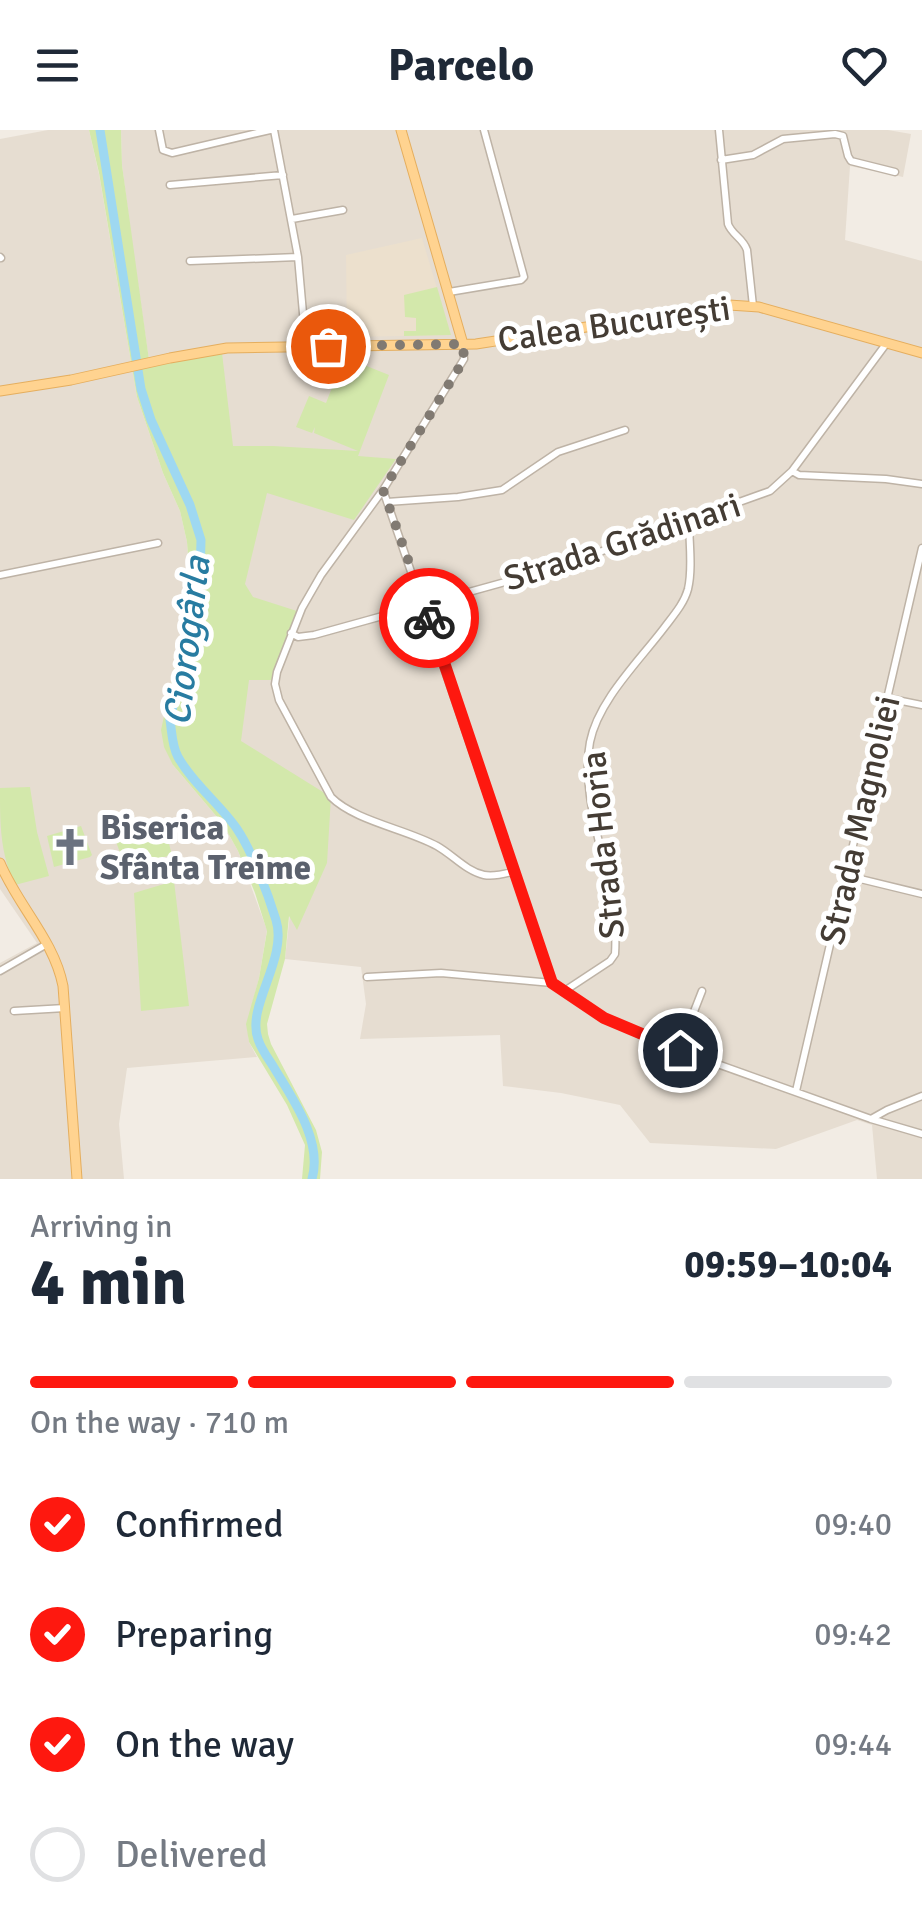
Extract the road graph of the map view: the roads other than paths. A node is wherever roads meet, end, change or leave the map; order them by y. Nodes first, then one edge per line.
1 (159, 130) edge
2 (272, 130) edge
3 (401, 130) edge
4 (484, 130) edge
5 (719, 130) edge
6 (824, 132) edge
7 (847, 133) edge
8 (783, 134) edge
9 (721, 160) junction
10 (894, 172) dead end
11 (283, 175) junction
12 (170, 185) dead end
13 (343, 210) dead end
14 (292, 219) junction
15 (298, 257) junction
16 (190, 262) dead end
17 (447, 292) junction
18 (753, 306) junction
19 (887, 343) junction
20 (463, 344) junction
21 (306, 346) junction
22 (922, 353) edge
23 (2, 390) edge
24 (625, 430) dead end
25 (792, 471) junction
26 (922, 484) edge
27 (383, 490) junction
28 (388, 502) junction
29 (689, 521) junction
30 (158, 544) dead end
31 (922, 548) edge
32 (0, 575) edge
33 (424, 604) junction
34 (290, 633) junction
35 (887, 698) junction
36 (922, 706) edge
37 (0, 862) edge
38 (515, 871) junction
39 (848, 876) junction
40 (922, 894) edge
41 (48, 943) junction
42 (0, 971) edge
43 (367, 977) dead end
44 (552, 983) junction
45 (563, 992) junction
46 (702, 992) dead end
47 (65, 1008) junction
48 (14, 1012) dead end
49 (692, 1017) junction
50 (707, 1022) dead end
51 (680, 1050) junction
52 (796, 1091) junction
53 (922, 1096) edge
54 (870, 1119) junction
55 (922, 1134) edge
56 (77, 1179) edge

1 - 2 street
2 - 11 street
3 - 17 main road
4 - 17 street
5 - 9 street
6 - 7 street
6 - 8 street
7 - 10 street
8 - 9 street
9 - 18 street
11 - 12 street
11 - 14 street
13 - 14 street
14 - 15 street
15 - 16 street
15 - 21 street
17 - 20 main road
18 - 19 main road, Calea București
18 - 20 main road, Calea București
19 - 22 main road, Calea București
19 - 25 street, Strada Grădinari
20 - 21 main road, Calea București
20 - 27 street
21 - 23 main road, Calea București
24 - 28 street
25 - 26 street
25 - 29 street, Strada Grădinari
27 - 28 street
27 - 34 street
28 - 33 street
29 - 33 street, Strada Grădinari
29 - 45 street, Strada Horia
30 - 32 street
31 - 35 street, Strada Magnoliei
33 - 34 street, Strada Grădinari
33 - 38 street
34 - 38 street
35 - 36 street
35 - 39 street, Strada Magnoliei
37 - 41 main road
38 - 44 street
39 - 40 street
39 - 52 street, Strada Magnoliei
41 - 42 street
41 - 47 main road
43 - 44 street
44 - 45 street
45 - 51 street
46 - 49 street
47 - 48 street
47 - 56 main road
49 - 50 street
49 - 51 street
51 - 52 street
52 - 54 street
53 - 54 street
54 - 55 street

